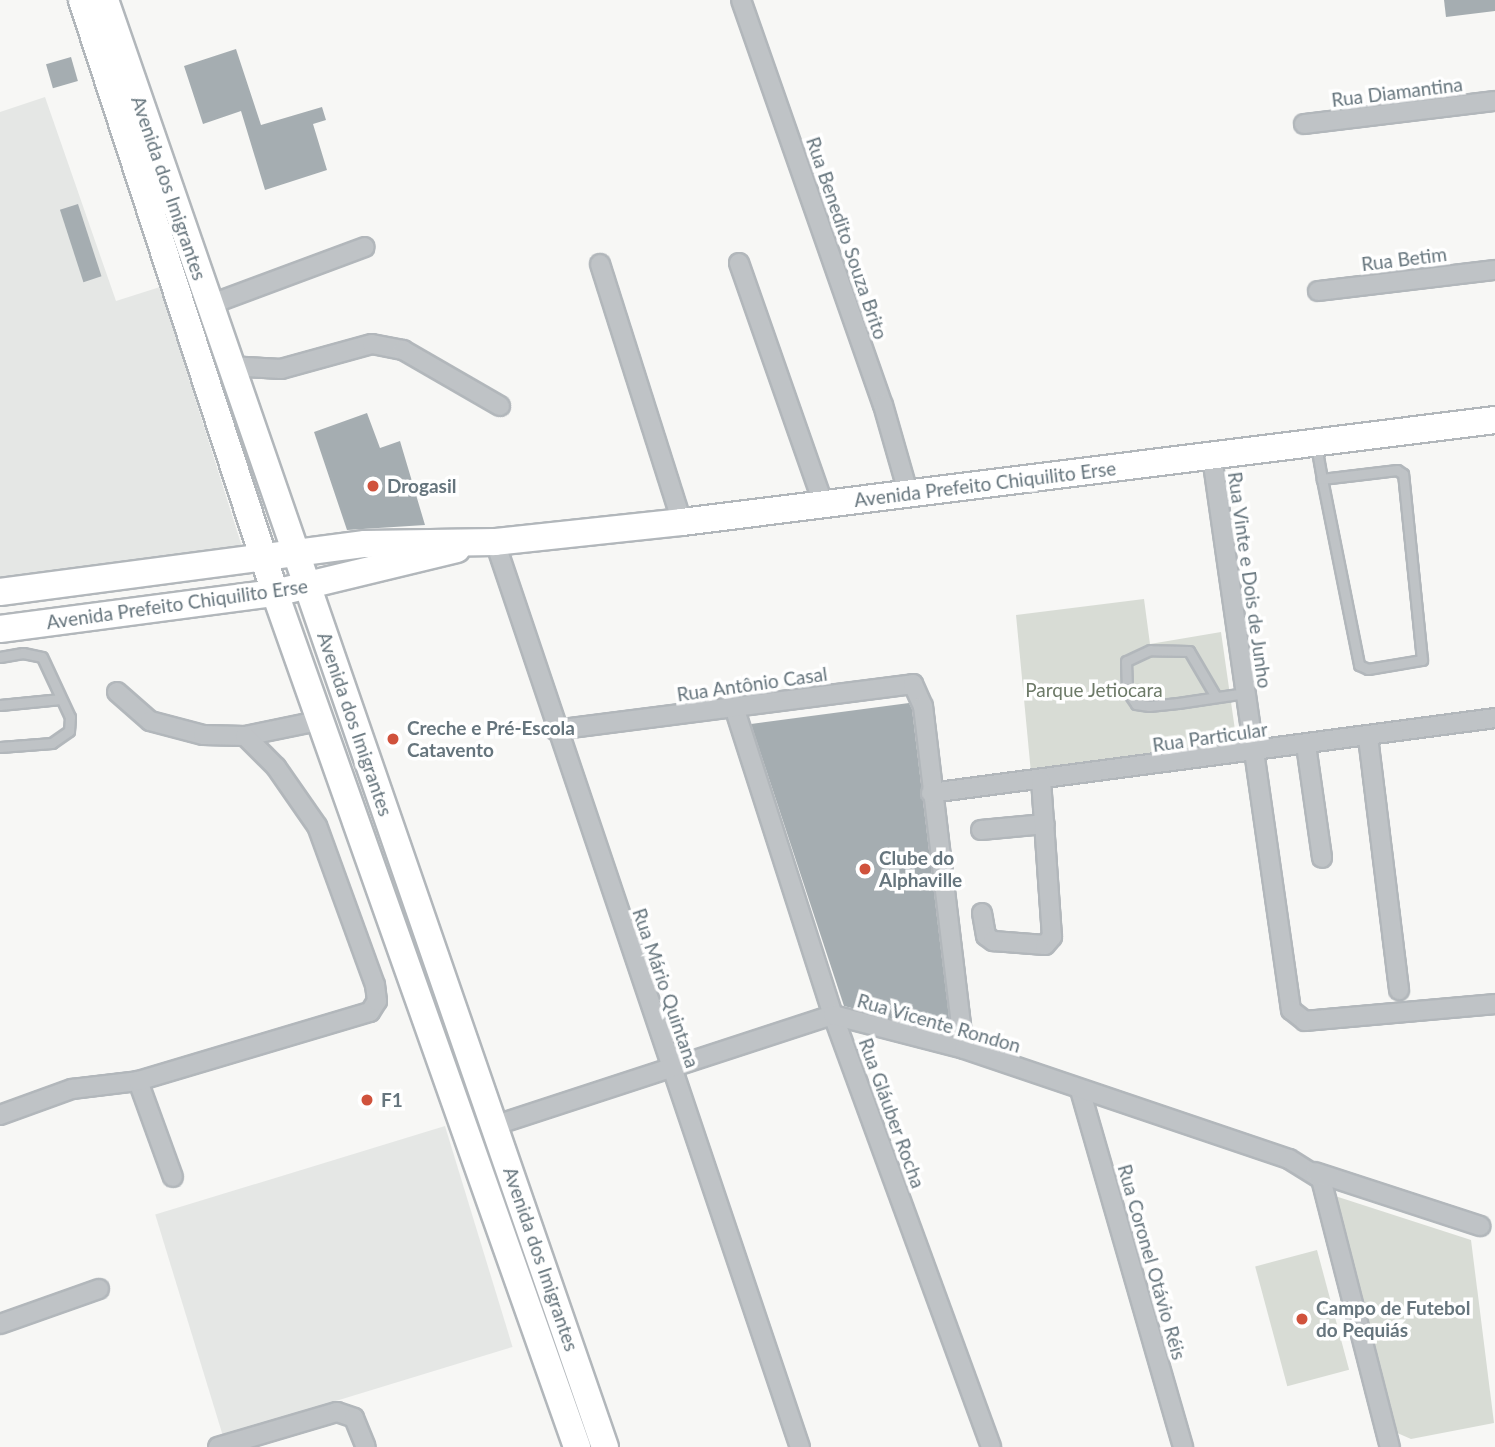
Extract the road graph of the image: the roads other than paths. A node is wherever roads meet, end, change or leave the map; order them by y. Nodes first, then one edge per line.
1 (82, 0) edge
2 (105, 0) edge
3 (741, 0) edge
4 (1495, 101) edge
5 (1304, 124) dead end
6 (365, 247) dead end
7 (739, 263) dead end
8 (600, 264) dead end
9 (1495, 270) edge
10 (1318, 291) dead end
11 (198, 311) junction
12 (229, 366) junction
13 (500, 405) dead end
14 (1495, 420) edge
15 (1315, 443) junction
16 (1212, 457) junction
17 (1322, 479) junction
18 (908, 492) junction
19 (823, 503) junction
20 (682, 522) junction
21 (485, 542) junction
22 (295, 553) junction
23 (268, 559) junction
24 (307, 586) junction
25 (0, 592) edge
26 (275, 593) junction
27 (0, 629) edge
28 (0, 657) edge
29 (117, 692) dead end
30 (1245, 693) junction
31 (1216, 697) junction
32 (61, 699) junction
33 (0, 705) edge
34 (735, 710) junction
35 (1495, 718) edge
36 (323, 720) junction
37 (555, 730) junction
38 (244, 736) junction
39 (1368, 737) junction
40 (1306, 745) junction
41 (0, 747) edge
42 (1253, 753) junction
43 (1041, 781) junction
44 (931, 793) junction
45 (1045, 824) junction
46 (981, 830) dead end
47 (1322, 858) dead end
48 (982, 913) dead end
49 (1399, 990) dead end
50 (1495, 1004) edge
51 (457, 1015) junction
52 (833, 1015) junction
53 (428, 1026) junction
54 (964, 1049) junction
55 (670, 1065) junction
56 (138, 1081) junction
57 (1080, 1090) junction
58 (0, 1115) edge
59 (496, 1125) junction
60 (1315, 1172) junction
61 (173, 1177) dead end
62 (1480, 1226) dead end
63 (99, 1289) dead end
64 (0, 1324) edge
65 (218, 1447) edge
66 (366, 1447) edge
67 (577, 1447) edge
68 (605, 1447) edge
69 (800, 1447) edge
70 (991, 1447) edge
71 (1183, 1447) edge
72 (1390, 1447) edge

1 - 11 main road, Avenida dos Imigrantes
2 - 11 main road, Avenida dos Imigrantes
3 - 18 street, Rua Benedito Souza Brito
4 - 5 street, Rua Diamantina
6 - 11 street
7 - 19 street
8 - 20 street
9 - 10 street, Rua Betim
11 - 12 main road, Avenida dos Imigrantes
11 - 23 main road, Avenida dos Imigrantes
12 - 13 street
12 - 22 main road, Avenida dos Imigrantes
14 - 15 main road, Avenida Prefeito Chiquilito Erse
15 - 16 main road, Avenida Prefeito Chiquilito Erse
15 - 17 lane
16 - 18 main road, Avenida Prefeito Chiquilito Erse
16 - 30 street, Rua Vinte e Dois de Junho
17 - 17 lane
18 - 19 main road, Avenida Prefeito Chiquilito Erse
19 - 20 main road, Avenida Prefeito Chiquilito Erse
20 - 21 main road, Avenida Prefeito Chiquilito Erse
21 - 22 main road, Avenida Prefeito Chiquilito Erse
21 - 24 main road, Avenida Prefeito Chiquilito Erse
21 - 37 street, Rua Mário Quintana
22 - 23 main road, Avenida Prefeito Chiquilito Erse
22 - 24 main road, Avenida dos Imigrantes
23 - 25 main road, Avenida Prefeito Chiquilito Erse
23 - 26 main road, Avenida dos Imigrantes
24 - 26 main road, Avenida Prefeito Chiquilito Erse
24 - 51 main road, Avenida dos Imigrantes
26 - 27 main road, Avenida Prefeito Chiquilito Erse
26 - 36 main road, Avenida dos Imigrantes
28 - 32 lane
29 - 38 street
30 - 31 lane
30 - 42 street, Rua Vinte e Dois de Junho
31 - 31 lane
32 - 33 lane
32 - 41 lane
34 - 37 street, Rua Antônio Casal
34 - 44 street, Rua Antônio Casal
34 - 52 street, Rua Gláuber Rocha
35 - 39 street, Rua Particular
36 - 38 street
36 - 53 main road, Avenida dos Imigrantes
37 - 55 street, Rua Mário Quintana
38 - 56 street
39 - 40 street, Rua Particular
39 - 49 street
40 - 42 street, Rua Particular
40 - 47 street
42 - 43 street, Rua Particular
42 - 50 street, Rua Vinte e Dois de Junho
43 - 44 street, Rua Particular
43 - 45 street
44 - 54 street, Rua Antônio Casal
45 - 46 street
45 - 48 street
51 - 53 main road
51 - 59 main road, Avenida dos Imigrantes
52 - 54 street, Rua Vicente Rondon
52 - 55 street, Rua Vicente Rondon
52 - 70 street, Rua Gláuber Rocha
53 - 67 main road, Avenida dos Imigrantes
54 - 57 street, Rua Vicente Rondon
55 - 59 street, Rua Vicente Rondon
55 - 69 street, Rua Mário Quintana
56 - 58 street
56 - 61 street
57 - 60 street, Rua Vicente Rondon
57 - 71 street, Rua Coronel Otávio Réis
59 - 68 main road, Avenida dos Imigrantes
60 - 62 street
60 - 72 street
63 - 64 street
65 - 66 street

